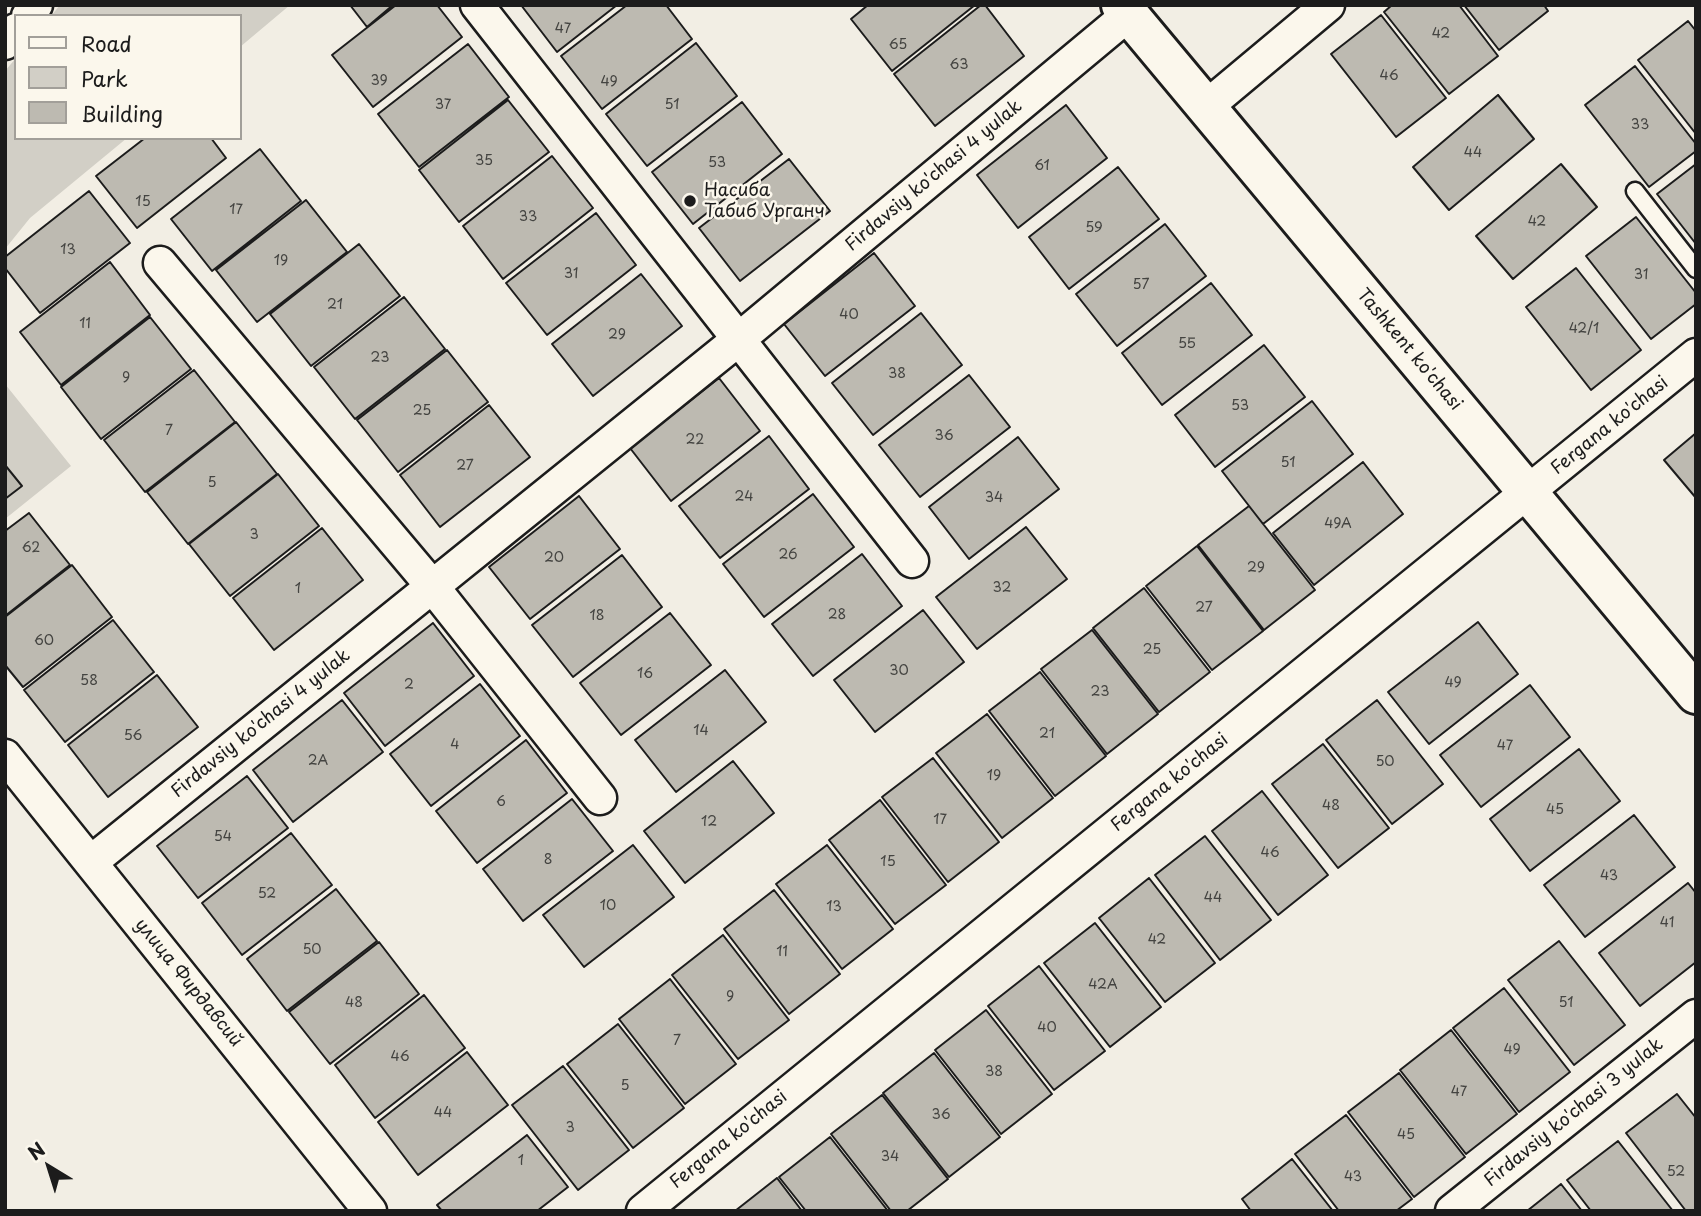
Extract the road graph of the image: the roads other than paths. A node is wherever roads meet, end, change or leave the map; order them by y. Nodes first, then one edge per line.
1 (477, 5) edge
2 (1328, 5) edge
3 (1125, 10) edge
4 (1206, 107) junction
5 (1635, 191) dead end
6 (159, 263) dead end
7 (1696, 269) edge
8 (739, 339) junction
9 (1696, 355) edge
10 (1528, 493) junction
11 (912, 561) dead end
12 (432, 586) junction
13 (1696, 694) edge
14 (5, 756) edge
15 (600, 798) dead end
16 (90, 862) junction
17 (1696, 1016) edge
18 (370, 1211) edge
19 (643, 1211) edge
20 (1452, 1211) edge

1 - 8 street
2 - 4 street
3 - 4 street, Tashkent ko'chasi
3 - 8 street, Firdavsiy ko'chasi 4 yulak
4 - 10 street, Tashkent ko'chasi
5 - 7 lane
6 - 12 street
8 - 11 street
8 - 12 street, Firdavsiy ko'chasi 4 yulak
9 - 10 street, Fergana ko'chasi
10 - 13 street, Tashkent ko'chasi
10 - 19 street, Fergana ko'chasi
12 - 15 street
12 - 16 street, Firdavsiy ko'chasi 4 yulak
14 - 16 street, улица Фирдавсий
16 - 18 street, улица Фирдавсий
17 - 20 street, Firdavsiy ko'chasi 3 yulak

